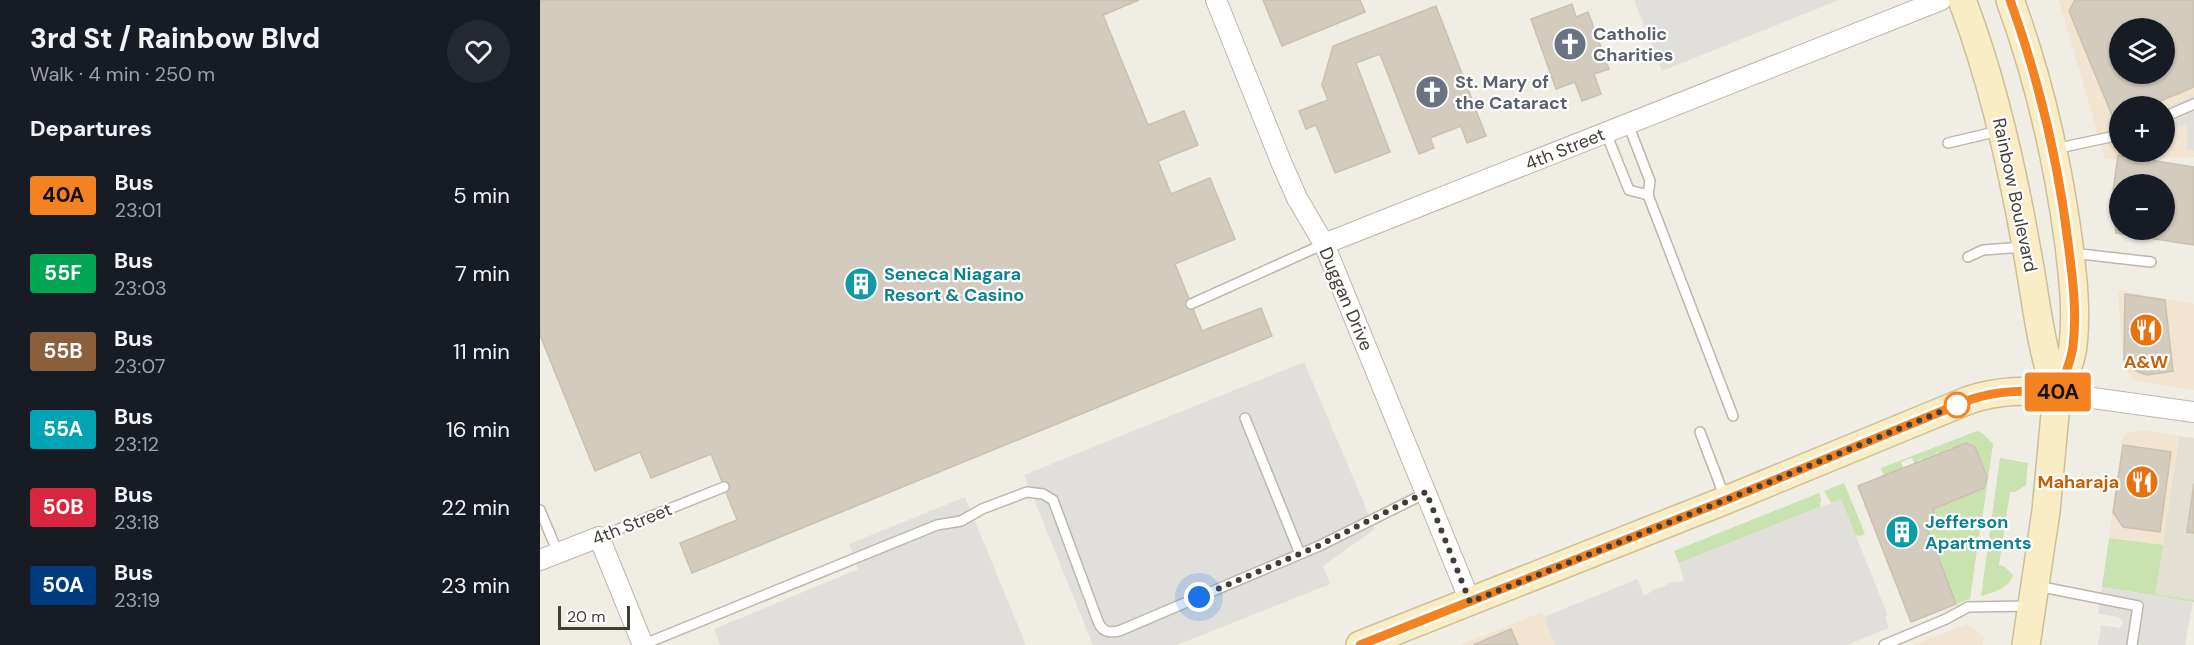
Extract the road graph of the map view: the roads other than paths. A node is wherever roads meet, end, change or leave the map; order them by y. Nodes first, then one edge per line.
1 (1216, 0) edge
2 (1941, 0) edge
3 (1962, 0) edge
4 (2010, 0) edge
5 (2194, 104) edge
6 (2175, 112) edge
7 (1628, 124) junction
8 (2002, 130) junction
9 (1606, 133) junction
10 (2109, 137) edge
11 (1948, 143) dead end
12 (2053, 149) junction
13 (1648, 195) junction
14 (1324, 244) junction
15 (2026, 247) junction
16 (2070, 253) junction
17 (1968, 257) dead end
18 (2151, 262) dead end
19 (1191, 304) dead end
20 (2057, 393) junction
21 (2194, 412) edge
22 (1733, 416) dead end
23 (1245, 418) dead end
24 (1700, 432) dead end
25 (724, 488) dead end
26 (1426, 492) junction
27 (1726, 500) junction
28 (540, 510) edge
29 (599, 537) junction
30 (1300, 554) junction
31 (549, 556) edge
32 (2033, 596) junction
33 (1470, 602) junction
34 (642, 645) edge
35 (1360, 645) edge
36 (1884, 645) edge
37 (2026, 645) edge
38 (2132, 645) edge

1 - 14 street, Duggan Drive
2 - 7 street, 4th Street
3 - 8 main road, Rainbow Boulevard
4 - 12 main road, Rainbow Boulevard
5 - 6 lane
7 - 9 street, 4th Street
7 - 13 lane
8 - 11 lane
8 - 15 main road, Rainbow Boulevard
9 - 13 lane
9 - 14 street, 4th Street
10 - 12 lane
12 - 16 main road, Rainbow Boulevard
13 - 22 lane
14 - 19 lane, 4th Street
14 - 26 street, Duggan Drive
15 - 17 lane
15 - 20 main road, Rainbow Boulevard
16 - 18 lane
16 - 20 main road, Rainbow Boulevard
20 - 21 street
20 - 27 main road
20 - 32 main road, Rainbow Boulevard
23 - 30 lane
24 - 27 lane
25 - 29 lane, 4th Street
26 - 30 lane
26 - 33 street, Duggan Drive
27 - 33 main road
28 - 31 lane
29 - 31 street, 4th Street
29 - 34 street
30 - 34 lane
32 - 36 lane
32 - 37 main road, Rainbow Boulevard
32 - 38 lane
33 - 35 main road

